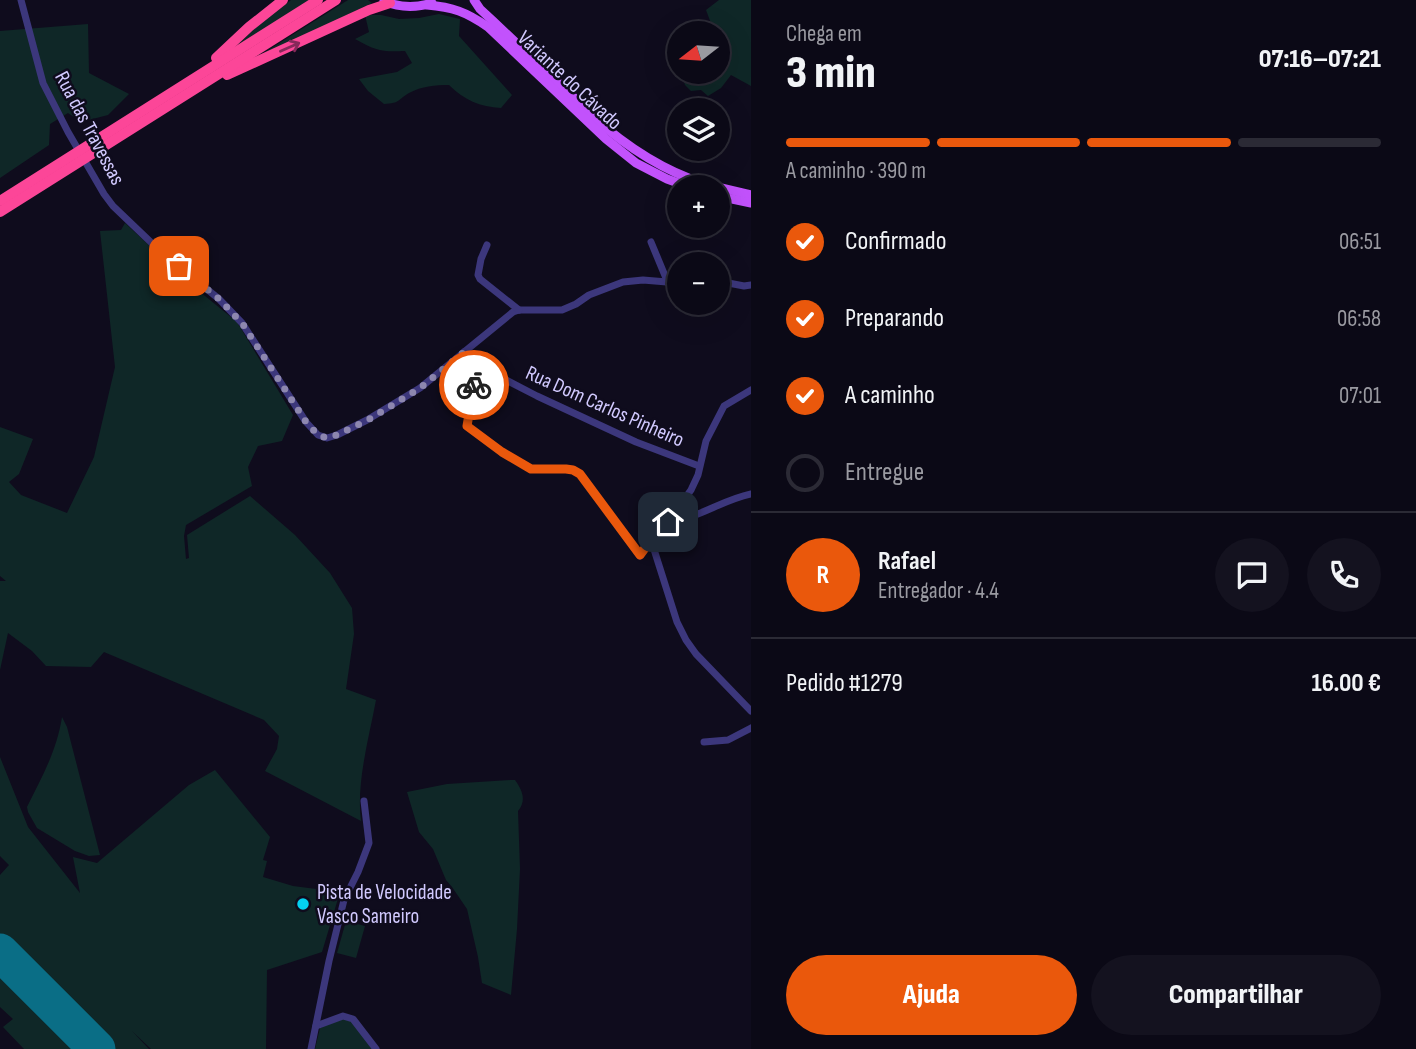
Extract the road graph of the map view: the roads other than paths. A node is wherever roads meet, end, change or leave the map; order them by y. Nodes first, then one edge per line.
1 (21, 0) edge
2 (283, 0) edge
3 (318, 0) edge
4 (336, 0) edge
5 (438, 0) edge
6 (474, 0) edge
7 (386, 2) edge
8 (427, 5) junction
9 (125, 122) junction
10 (142, 122) junction
11 (679, 175) edge
12 (667, 179) edge
13 (730, 190) edge
14 (751, 195) edge
15 (730, 199) edge
16 (0, 201) edge
17 (751, 203) edge
18 (0, 212) edge
19 (650, 242) dead end
20 (487, 245) dead end
21 (667, 280) edge
22 (667, 282) edge
23 (730, 283) edge
24 (751, 285) edge
25 (519, 310) junction
26 (464, 352) junction
27 (479, 366) junction
28 (751, 390) edge
29 (699, 466) junction
30 (751, 494) edge
31 (668, 522) junction
32 (651, 540) junction
33 (751, 711) edge
34 (751, 728) edge
35 (704, 742) dead end
36 (364, 802) dead end
37 (316, 1026) junction
38 (311, 1049) edge
39 (376, 1049) edge

1 - 26 street, Rua das Travessas
2 - 9 highway
3 - 9 highway
4 - 10 highway
5 - 8 main road
6 - 11 main road, Variante do Cávado
7 - 8 main road, Variante do Cávado
10 -> 7 highway
8 - 12 main road, Variante do Cávado
9 - 16 highway
10 - 18 highway
13 - 14 main road, Variante do Cávado
15 - 17 main road
19 - 21 street
20 - 25 street
22 - 25 street
23 - 24 street
25 - 26 street
26 - 27 street, Rua Dom Carlos Pinheiro
27 - 29 street, Rua Dom Carlos Pinheiro
27 - 32 street
28 - 29 street
29 - 31 street
30 - 31 street
31 - 32 street
32 - 33 street
34 - 35 street
36 - 37 street
37 - 38 street
37 - 39 street

